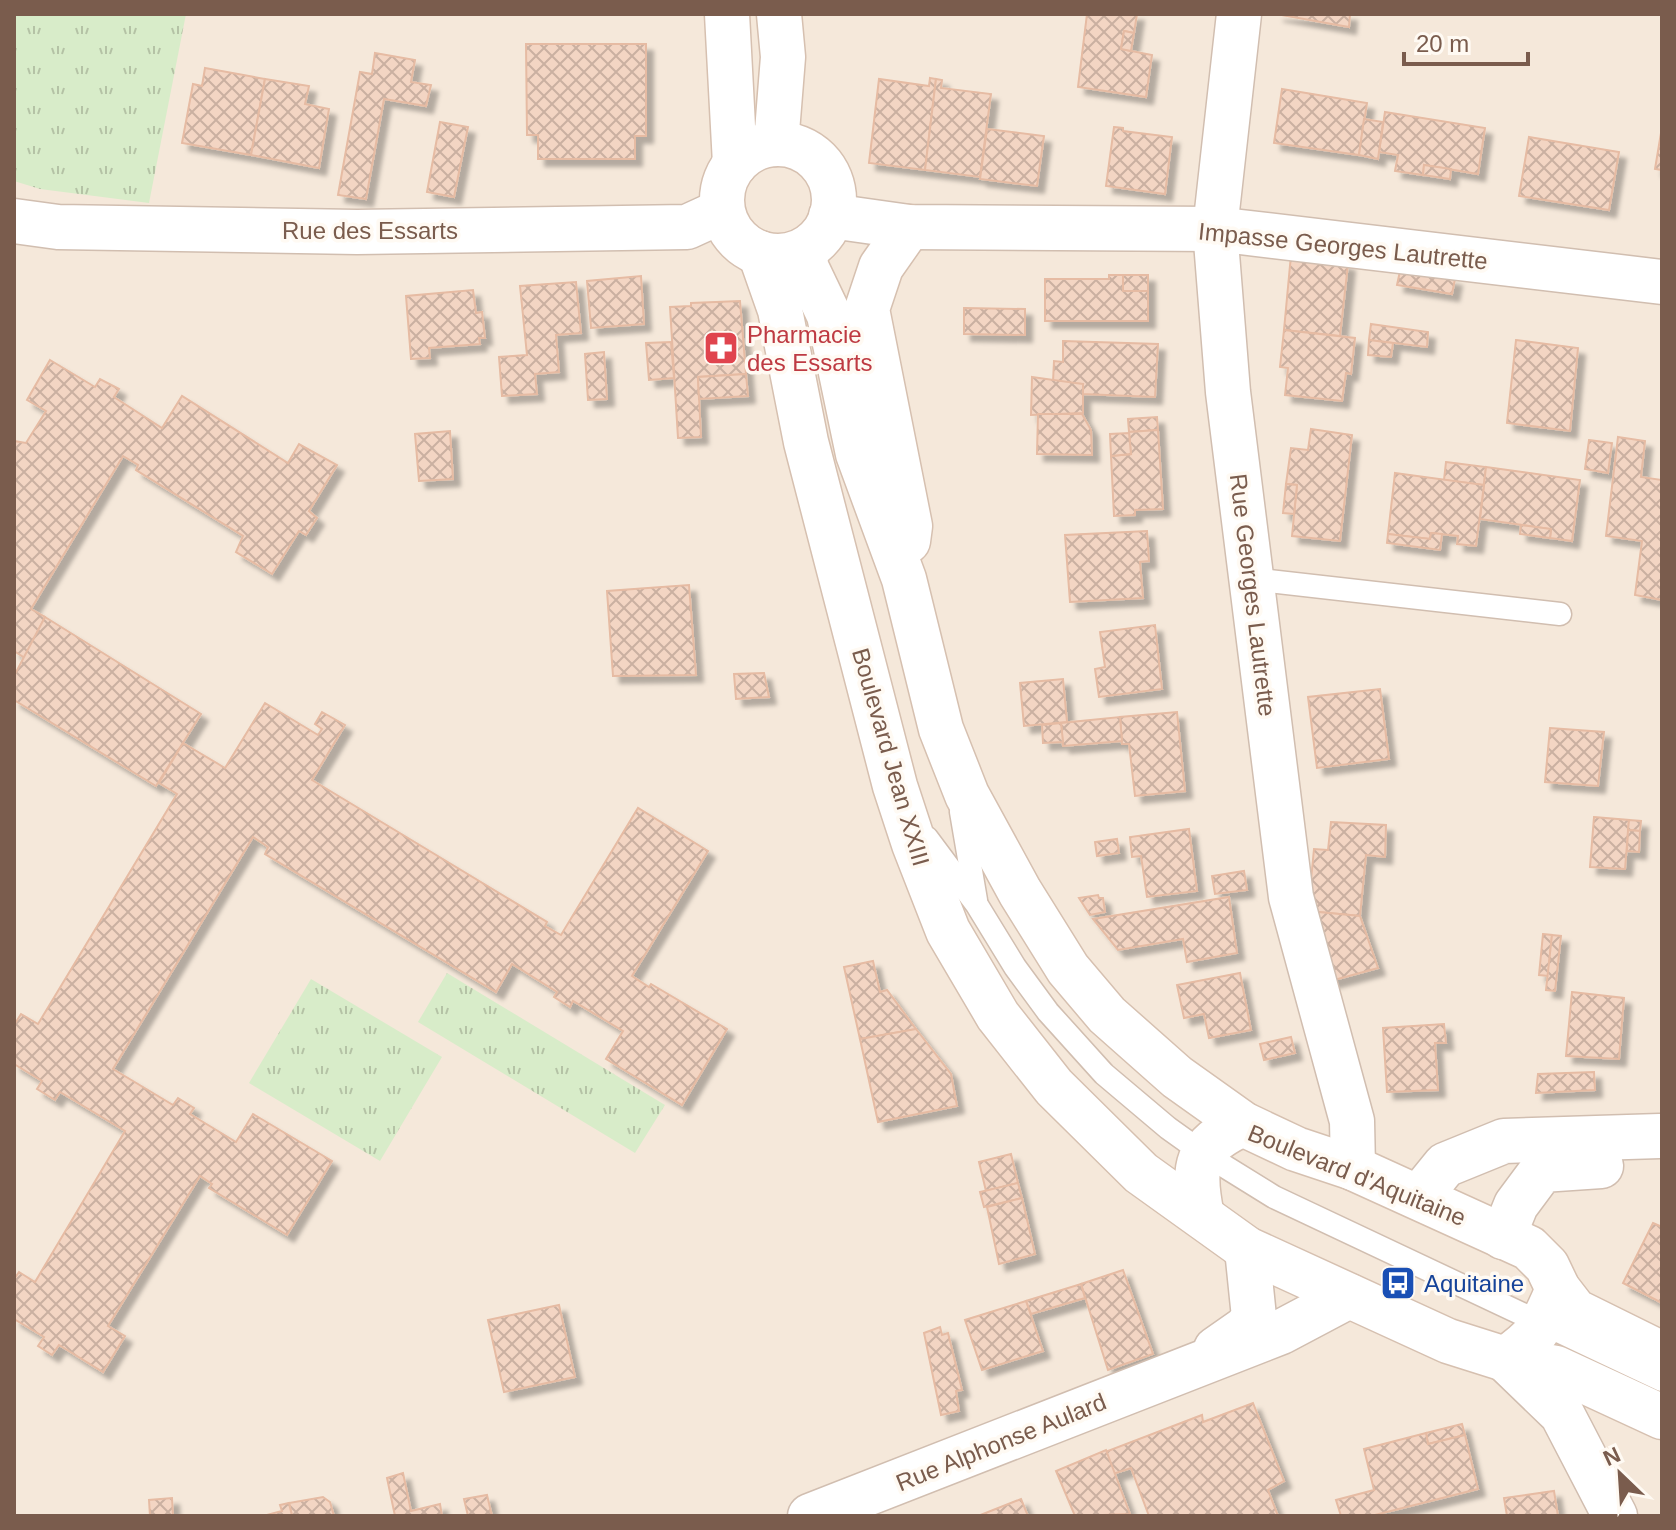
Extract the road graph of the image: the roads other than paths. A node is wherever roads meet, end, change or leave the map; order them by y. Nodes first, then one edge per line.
1 (727, 14) edge
2 (779, 14) edge
3 (1239, 14) edge
4 (776, 144) junction
5 (735, 164) junction
6 (722, 211) junction
7 (831, 216) junction
8 (14, 221) edge
9 (909, 227) junction
10 (1215, 229) junction
11 (803, 251) junction
12 (760, 253) junction
13 (1662, 282) edge
14 (904, 579) junction
15 (1251, 579) junction
16 (1560, 614) dead end
17 (955, 766) junction
18 (895, 786) junction
19 (977, 905) junction
20 (1243, 1124) junction
21 (1661, 1136) edge
22 (1203, 1153) junction
23 (1353, 1168) junction
24 (1419, 1197) junction
25 (1202, 1216) junction
26 (1503, 1237) junction
27 (1247, 1249) junction
28 (1349, 1296) junction
29 (1539, 1336) junction
30 (1662, 1354) edge
31 (1191, 1367) junction
32 (1651, 1400) edge
33 (1612, 1508) edge
34 (810, 1516) edge

1 - 5 street
2 - 4 street
3 - 10 street, Rue Georges Lautrette
4 - 5 street
4 - 7 street
5 - 6 street
6 - 8 street, Rue des Essarts
6 - 12 street
7 - 9 street, Impasse Georges Lautrette
7 - 11 street
9 - 10 street, Impasse Georges Lautrette
9 - 14 street
10 - 13 street, Impasse Georges Lautrette
10 - 15 street, Rue Georges Lautrette
11 - 12 street
11 - 14 street
12 - 18 street, Boulevard Jean XXIII
14 - 17 street
15 - 16 lane
15 - 23 street, Rue Georges Lautrette
17 - 19 lane
17 - 20 street
18 - 19 lane
18 - 25 street, Boulevard Jean XXIII
19 - 22 lane
20 - 22 street, Boulevard d'Aquitaine
20 - 23 street, Boulevard d'Aquitaine
21 - 24 street
21 - 26 street
22 - 25 street
22 - 29 lane
23 - 24 street, Boulevard d'Aquitaine
24 - 26 street, Boulevard d'Aquitaine
25 - 27 street, Boulevard d'Aquitaine
26 - 29 street, Boulevard d'Aquitaine
27 - 28 street, Boulevard d'Aquitaine
27 - 31 street, Rue Alphonse Aulard
28 - 29 street, Boulevard d'Aquitaine
28 - 31 street, Rue Alphonse Aulard
29 - 30 street, Boulevard d'Aquitaine
29 - 32 street, Boulevard d'Aquitaine
29 - 33 street
31 - 34 street, Rue Alphonse Aulard
32 - 33 street

